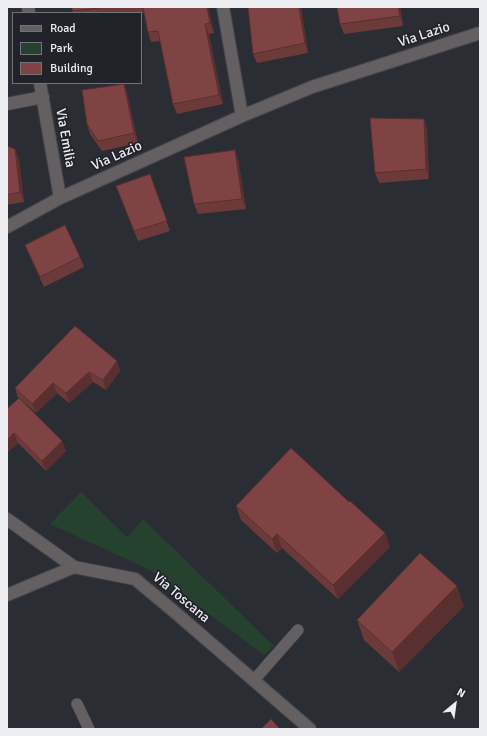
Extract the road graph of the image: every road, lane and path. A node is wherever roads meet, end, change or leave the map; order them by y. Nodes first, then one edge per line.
1 (223, 7) edge
2 (480, 33) edge
3 (40, 84) edge
4 (43, 97) junction
5 (7, 104) edge
6 (242, 116) junction
7 (60, 198) junction
8 (7, 227) edge
9 (7, 519) edge
10 (74, 567) junction
11 (7, 595) edge
12 (298, 630) dead end
13 (254, 680) junction
14 (77, 704) dead end
15 (89, 729) edge
16 (310, 729) edge

1 - 6 street
2 - 6 street, Via Lazio
3 - 4 street, Via Emilia
4 - 5 street
4 - 7 street, Via Emilia
6 - 7 street, Via Lazio
7 - 8 street, Via Lazio
9 - 10 street
10 - 11 street
10 - 13 street, Via Toscana
12 - 13 lane
13 - 16 street, Via Toscana
14 - 15 lane

